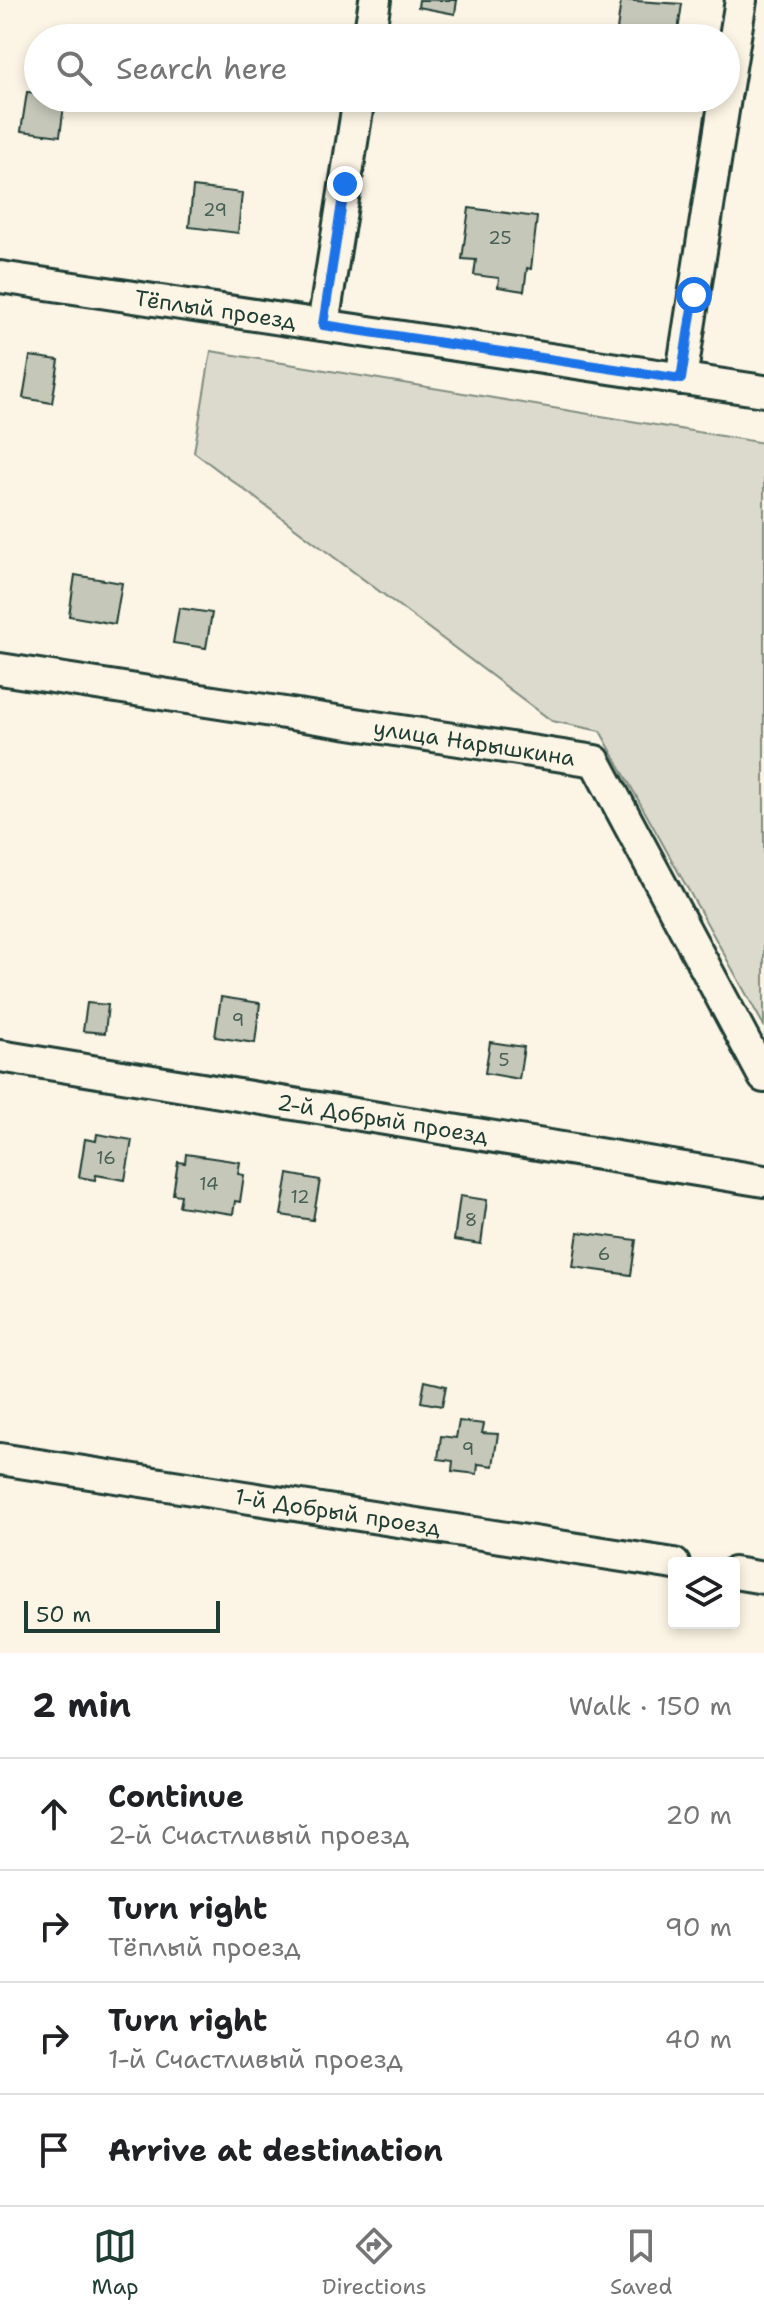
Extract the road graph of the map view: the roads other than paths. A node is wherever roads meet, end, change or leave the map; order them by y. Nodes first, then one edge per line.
1 (375, 0) edge
2 (741, 0) edge
3 (371, 24) edge
4 (737, 24) edge
5 (357, 112) edge
6 (723, 112) edge
7 (0, 277) edge
8 (323, 325) junction
9 (681, 379) junction
10 (764, 391) edge
11 (0, 669) edge
12 (0, 1056) edge
13 (764, 1077) edge
14 (764, 1181) edge
15 (0, 1459) edge
16 (668, 1563) edge
17 (740, 1574) edge
18 (764, 1578) edge

1 - 3 street
2 - 4 street
5 - 8 street
6 - 9 street
7 - 8 street, Тёплый проезд
8 - 9 street, Тёплый проезд
9 - 10 street, Тёплый проезд
11 - 13 street, улица Нарышкина
12 - 14 street, 2-й Добрый проезд
15 - 16 street, 1-й Добрый проезд
17 - 18 street

